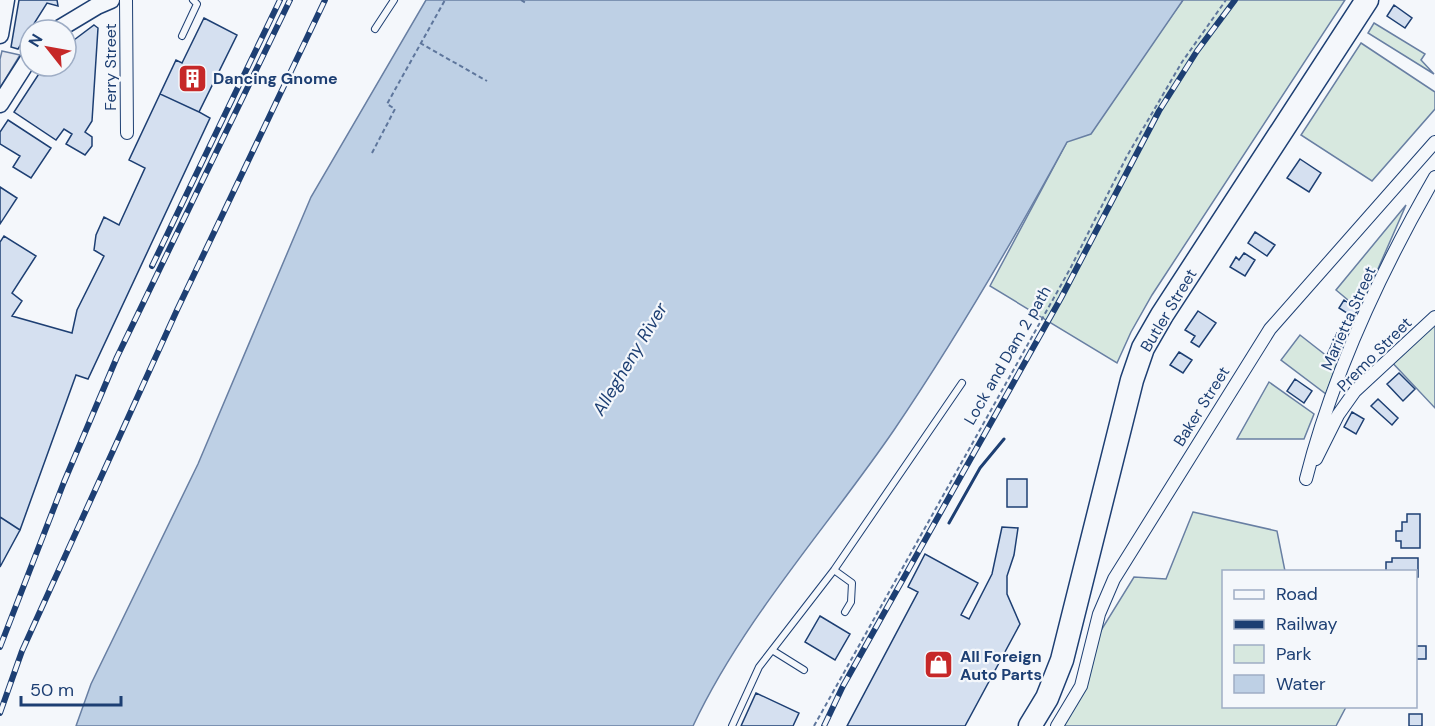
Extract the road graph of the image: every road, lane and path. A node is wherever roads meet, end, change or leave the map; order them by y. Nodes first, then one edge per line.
1 (6, 0) edge
2 (126, 0) edge
3 (393, 0) edge
4 (445, 0) edge
5 (521, 0) edge
6 (1226, 0) edge
7 (1367, 0) edge
8 (102, 2) edge
9 (197, 2) edge
10 (526, 3) dead end
11 (76, 18) edge
12 (375, 29) dead end
13 (0, 35) edge
14 (182, 36) dead end
15 (420, 43) junction
16 (18, 76) edge
17 (487, 81) dead end
18 (0, 104) edge
19 (127, 133) dead end
20 (1435, 142) edge
21 (372, 153) dead end
22 (1435, 177) edge
23 (1435, 317) edge
24 (962, 383) dead end
25 (1306, 479) joint
26 (834, 570) junction
27 (845, 612) dead end
28 (772, 650) junction
29 (804, 670) dead end
30 (732, 726) edge
31 (814, 726) edge
32 (1030, 726) edge
33 (1057, 726) edge

1 - 13 main road
2 - 19 street, Ferry Street
3 - 12 lane
4 - 15 path
5 - 10 path
6 - 31 path, Lock and Dam 2 path
7 - 32 highway, Butler Street
8 - 11 main road
9 - 14 lane
15 - 17 path
15 - 21 path
16 - 18 main road
20 - 33 street, Baker Street
22 - 25 street, Marietta Street
23 - 25 street, Premo Street
24 - 26 lane
26 - 27 lane
26 - 28 lane
28 - 29 lane
28 - 30 lane

